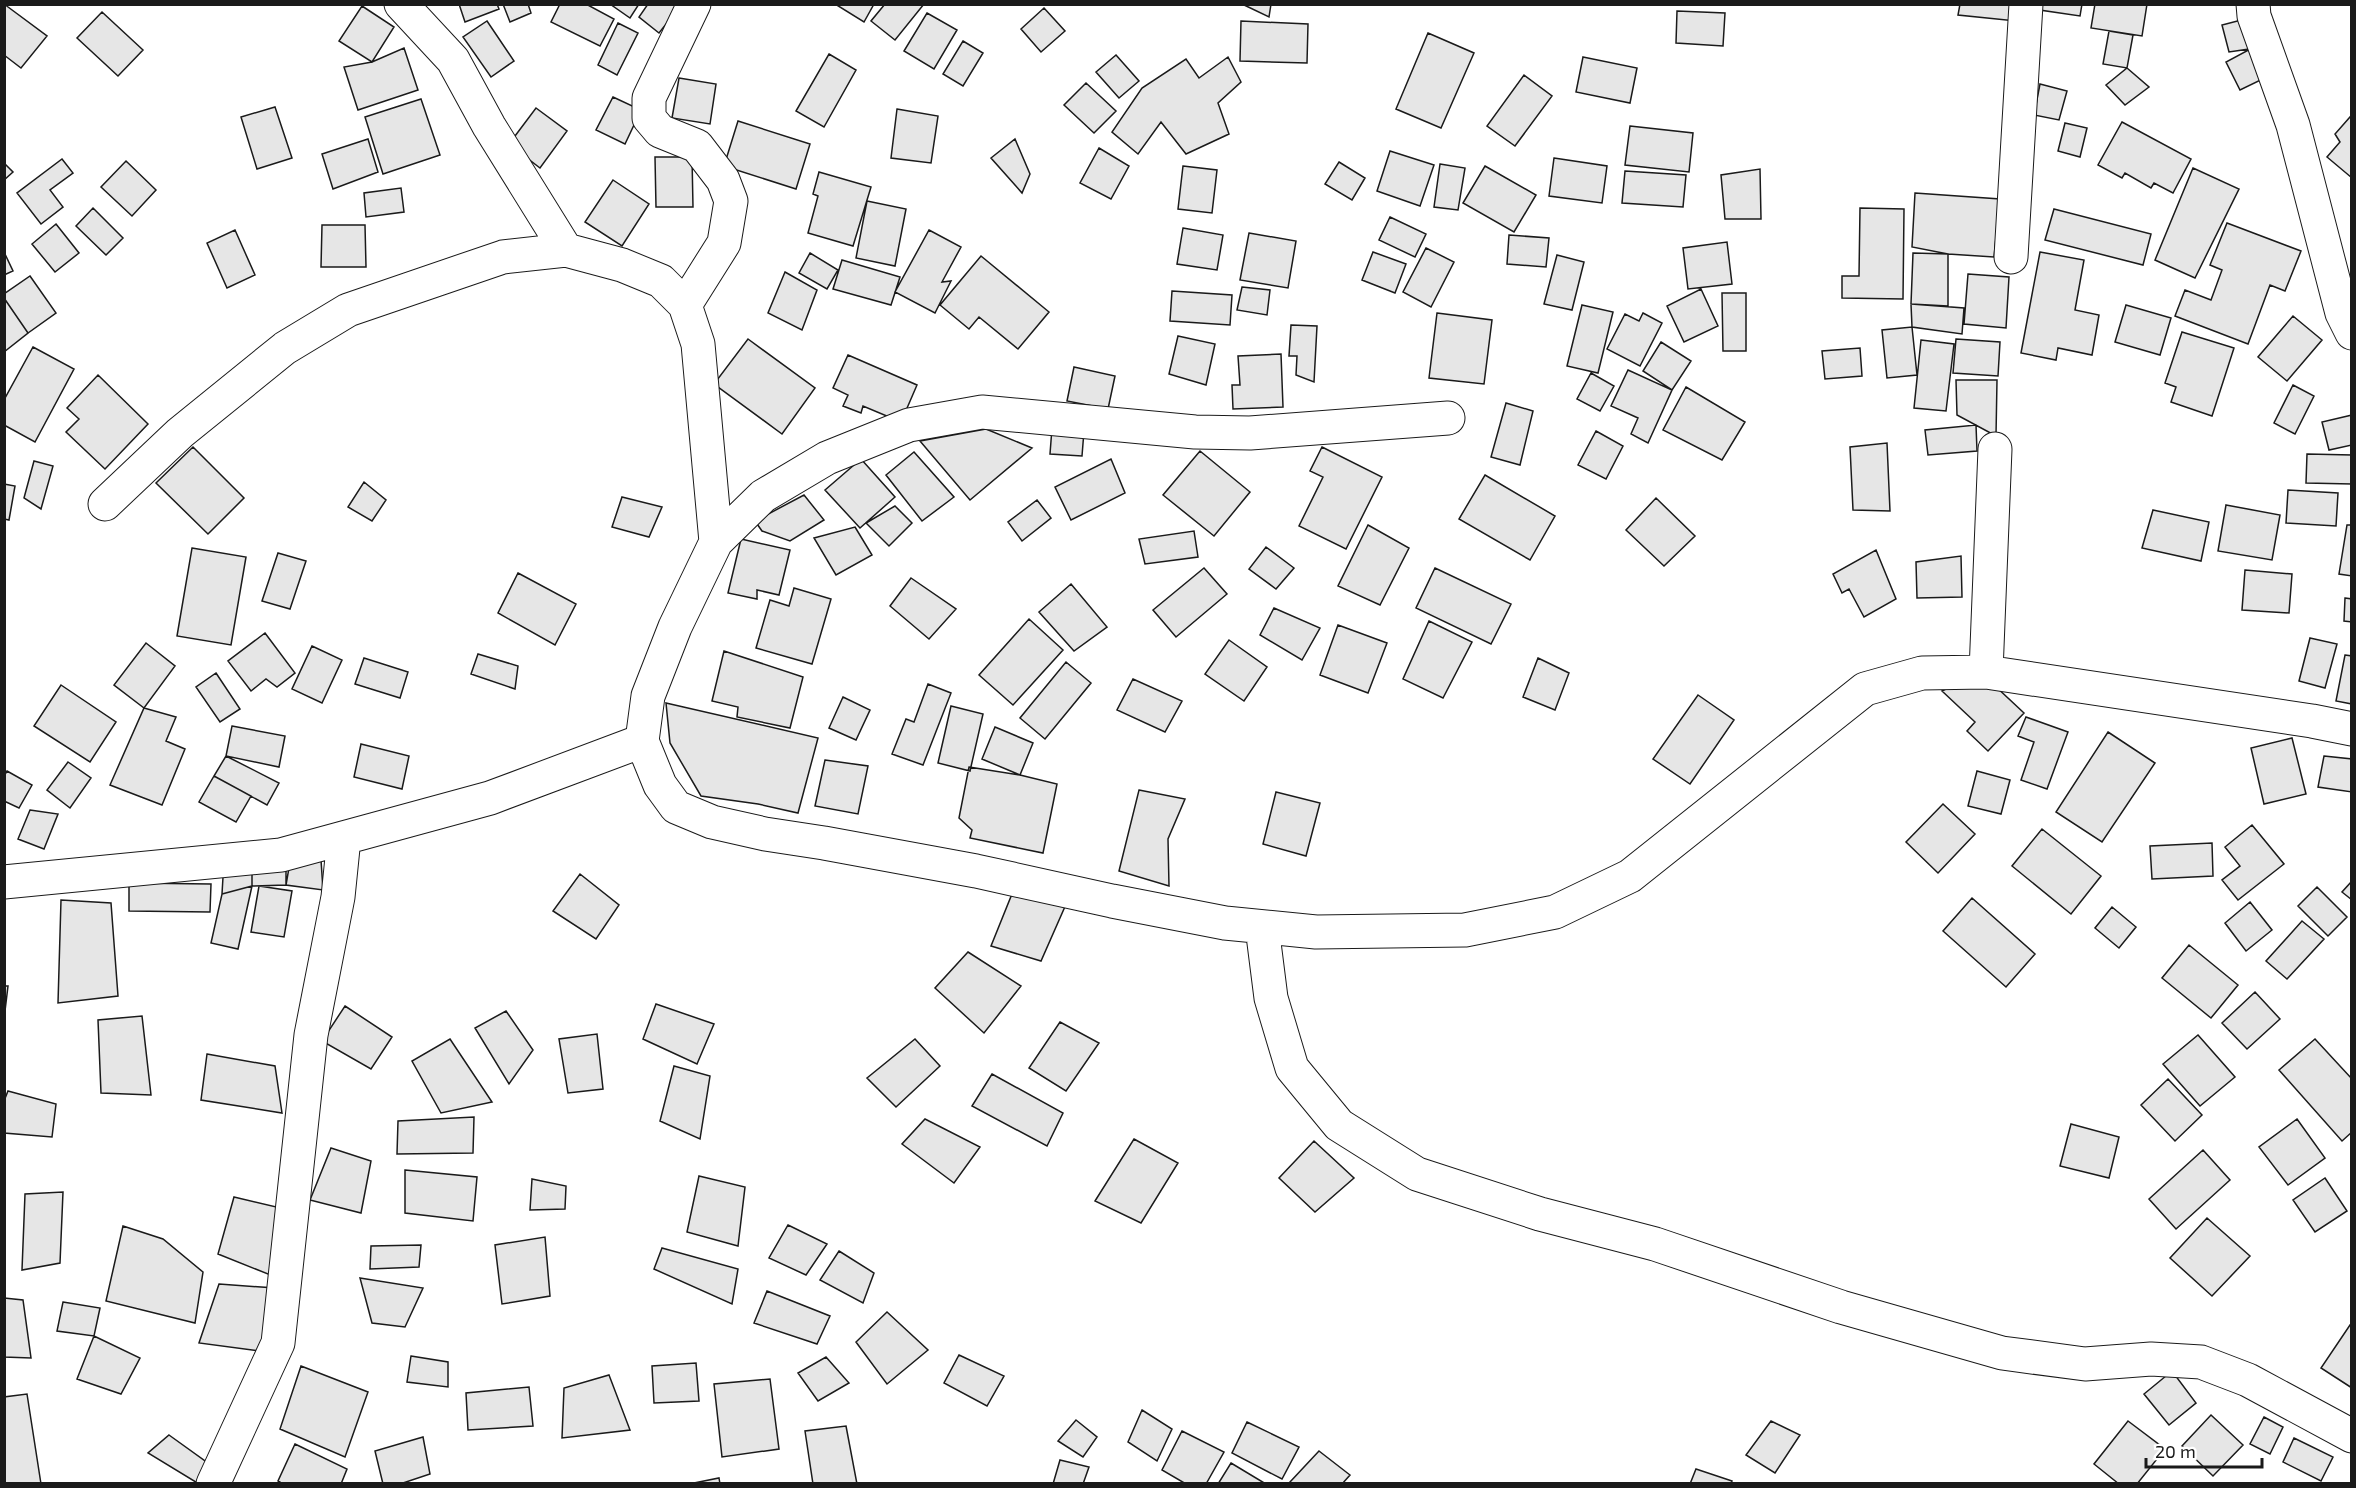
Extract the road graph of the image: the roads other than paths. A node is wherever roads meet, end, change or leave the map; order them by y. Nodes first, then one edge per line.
1 (401, 4) edge
2 (694, 4) edge
3 (2026, 4) edge
4 (2253, 4) edge
5 (566, 250) junction
6 (2011, 257) dead end
7 (685, 305) junction
8 (2352, 333) edge
9 (1448, 418) dead end
10 (1995, 449) dead end
11 (105, 504) dead end
12 (716, 542) junction
13 (1986, 672) junction
14 (2352, 729) edge
15 (642, 741) junction
16 (344, 838) junction
17 (4, 882) edge
18 (1262, 927) junction
19 (2352, 1436) edge
20 (213, 1484) edge

1 - 5 street
2 - 7 street
3 - 6 street
4 - 8 street
5 - 7 street
5 - 11 street
7 - 12 street
9 - 12 street
10 - 13 street
12 - 15 street
13 - 14 street
13 - 18 street
15 - 16 street
15 - 18 street
16 - 17 street
16 - 20 street
18 - 19 street

